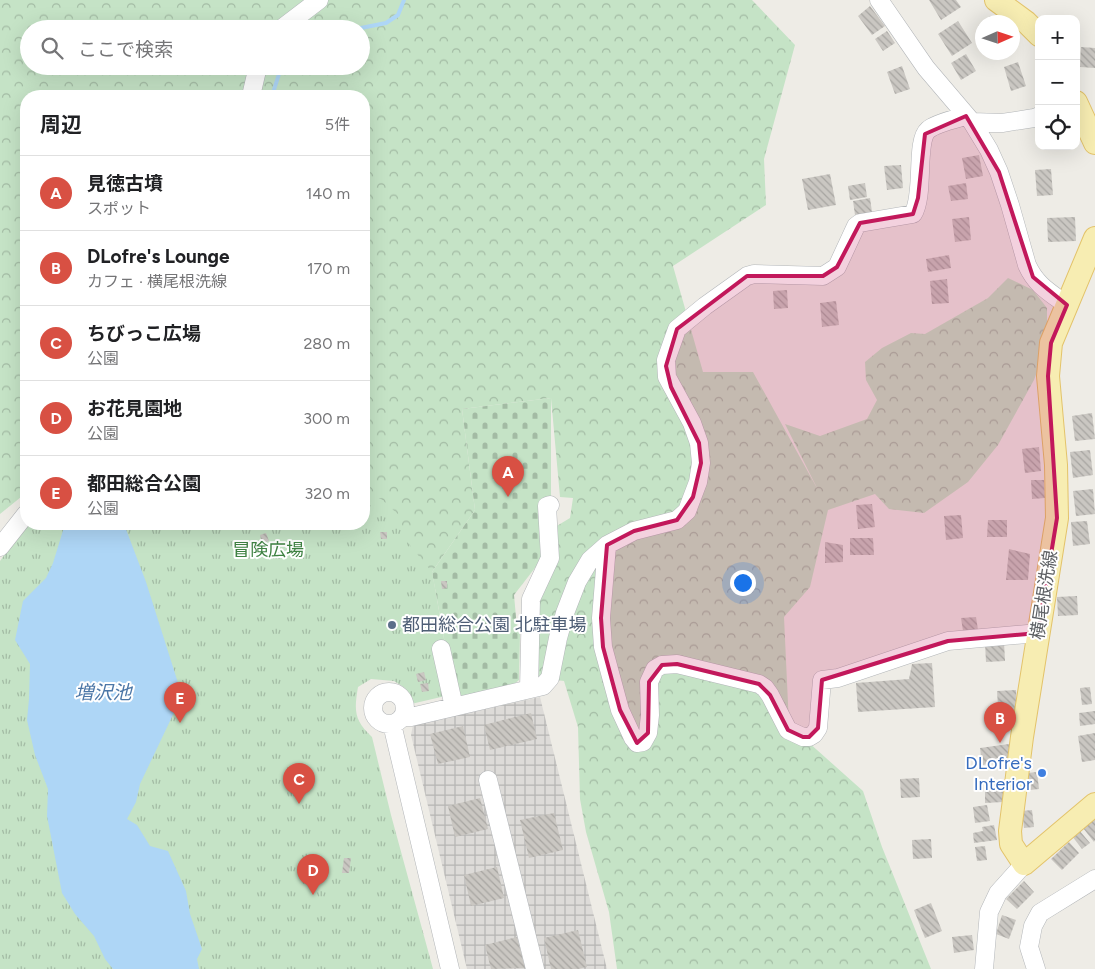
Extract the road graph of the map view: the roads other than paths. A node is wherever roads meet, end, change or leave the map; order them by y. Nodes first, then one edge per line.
1 (319, 0) edge
2 (879, 0) edge
3 (996, 0) edge
4 (293, 20) edge
5 (1035, 31) edge
6 (256, 75) edge
7 (252, 90) edge
8 (1077, 105) edge
9 (1035, 118) edge
10 (969, 119) junction
11 (1095, 143) edge
12 (1095, 238) edge
13 (1067, 305) junction
14 (550, 505) dead end
15 (20, 522) edge
16 (607, 545) junction
17 (0, 548) edge
18 (1038, 633) junction
19 (440, 649) dead end
20 (529, 689) junction
21 (454, 707) junction
22 (488, 780) dead end
23 (1095, 804) edge
24 (1024, 864) junction
25 (1095, 879) edge
26 (450, 969) edge
27 (535, 969) edge
28 (984, 969) edge
29 (1036, 969) edge

1 - 4 street
2 - 10 street
3 - 5 main road
6 - 7 street
8 - 11 main road
9 - 10 street
10 - 13 street
10 - 16 street
12 - 13 main road, 横尾根洗線
13 - 18 main road, 横尾根洗線
14 - 20 street
15 - 17 street
16 - 18 street
16 - 20 street
18 - 24 main road, 横尾根洗線
19 - 21 street
20 - 21 street
21 - 26 street
22 - 27 street
23 - 24 main road
24 - 28 street
25 - 29 street

